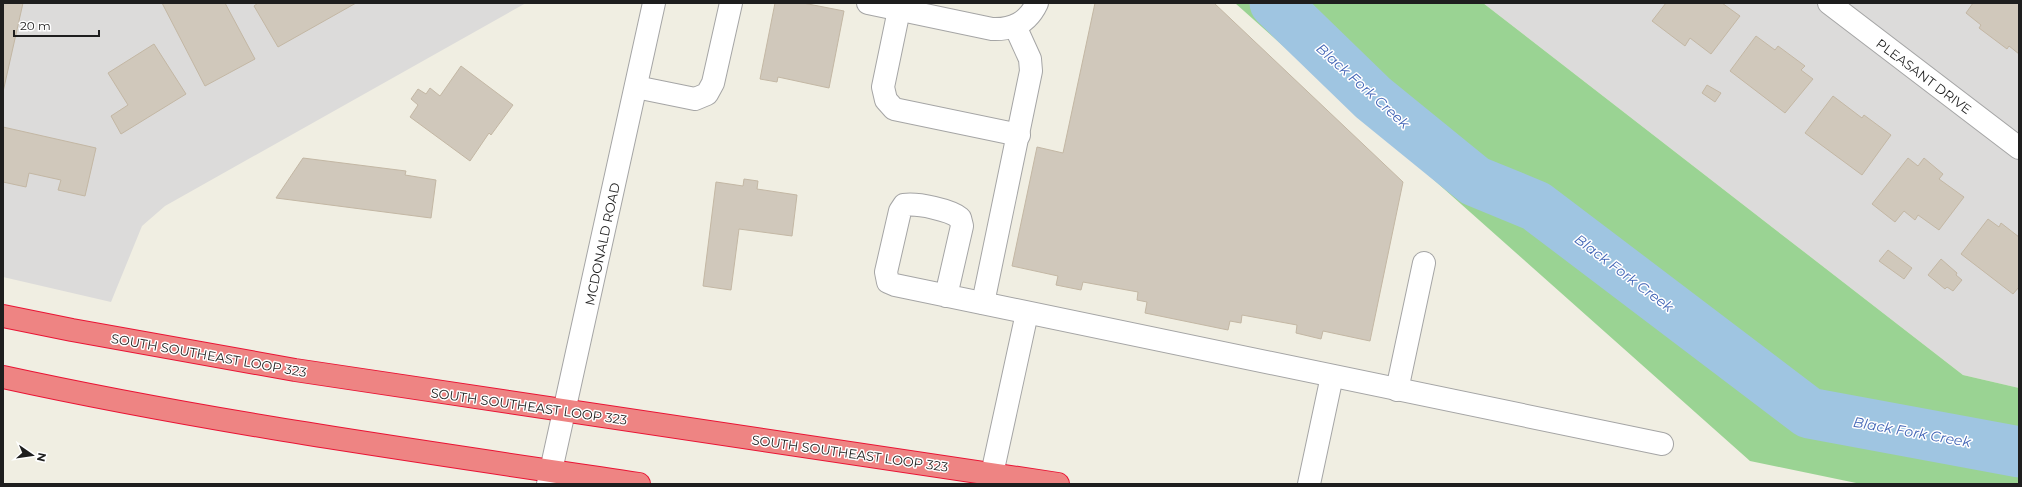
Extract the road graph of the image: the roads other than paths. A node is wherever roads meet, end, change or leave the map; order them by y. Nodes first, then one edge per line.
1 (654, 3) edge
2 (731, 3) edge
3 (868, 3) edge
4 (1037, 3) edge
5 (1829, 3) edge
6 (899, 10) junction
7 (951, 12) edge
8 (1015, 26) junction
9 (636, 87) junction
10 (1019, 135) junction
11 (2019, 148) edge
12 (1424, 263) dead end
13 (946, 296) junction
14 (983, 304) junction
15 (1026, 313) junction
16 (3, 316) edge
17 (1332, 376) junction
18 (3, 377) edge
19 (1397, 390) junction
20 (565, 411) junction
21 (1662, 444) dead end
22 (992, 474) junction
23 (549, 477) edge
24 (639, 484) edge
25 (1058, 484) edge
26 (1309, 484) edge

1 - 9 street, MCDONALD ROAD
2 - 9 street
3 - 6 street
4 - 8 street
5 - 11 street, PLEASANT DRIVE
6 - 7 street
6 - 10 street
7 - 8 street
8 - 10 street
9 - 20 street, MCDONALD ROAD
10 - 14 street
12 - 19 street
13 - 13 street
13 - 14 street
14 - 15 street
15 - 17 street
15 - 22 street
16 - 20 highway, SOUTH SOUTHEAST LOOP 323
17 - 19 street
17 - 26 street
18 - 23 highway
19 - 21 street
20 - 22 highway, SOUTH SOUTHEAST LOOP 323
20 - 23 street, MCDONALD ROAD
22 - 25 highway, SOUTH SOUTHEAST LOOP 323
23 - 24 highway

